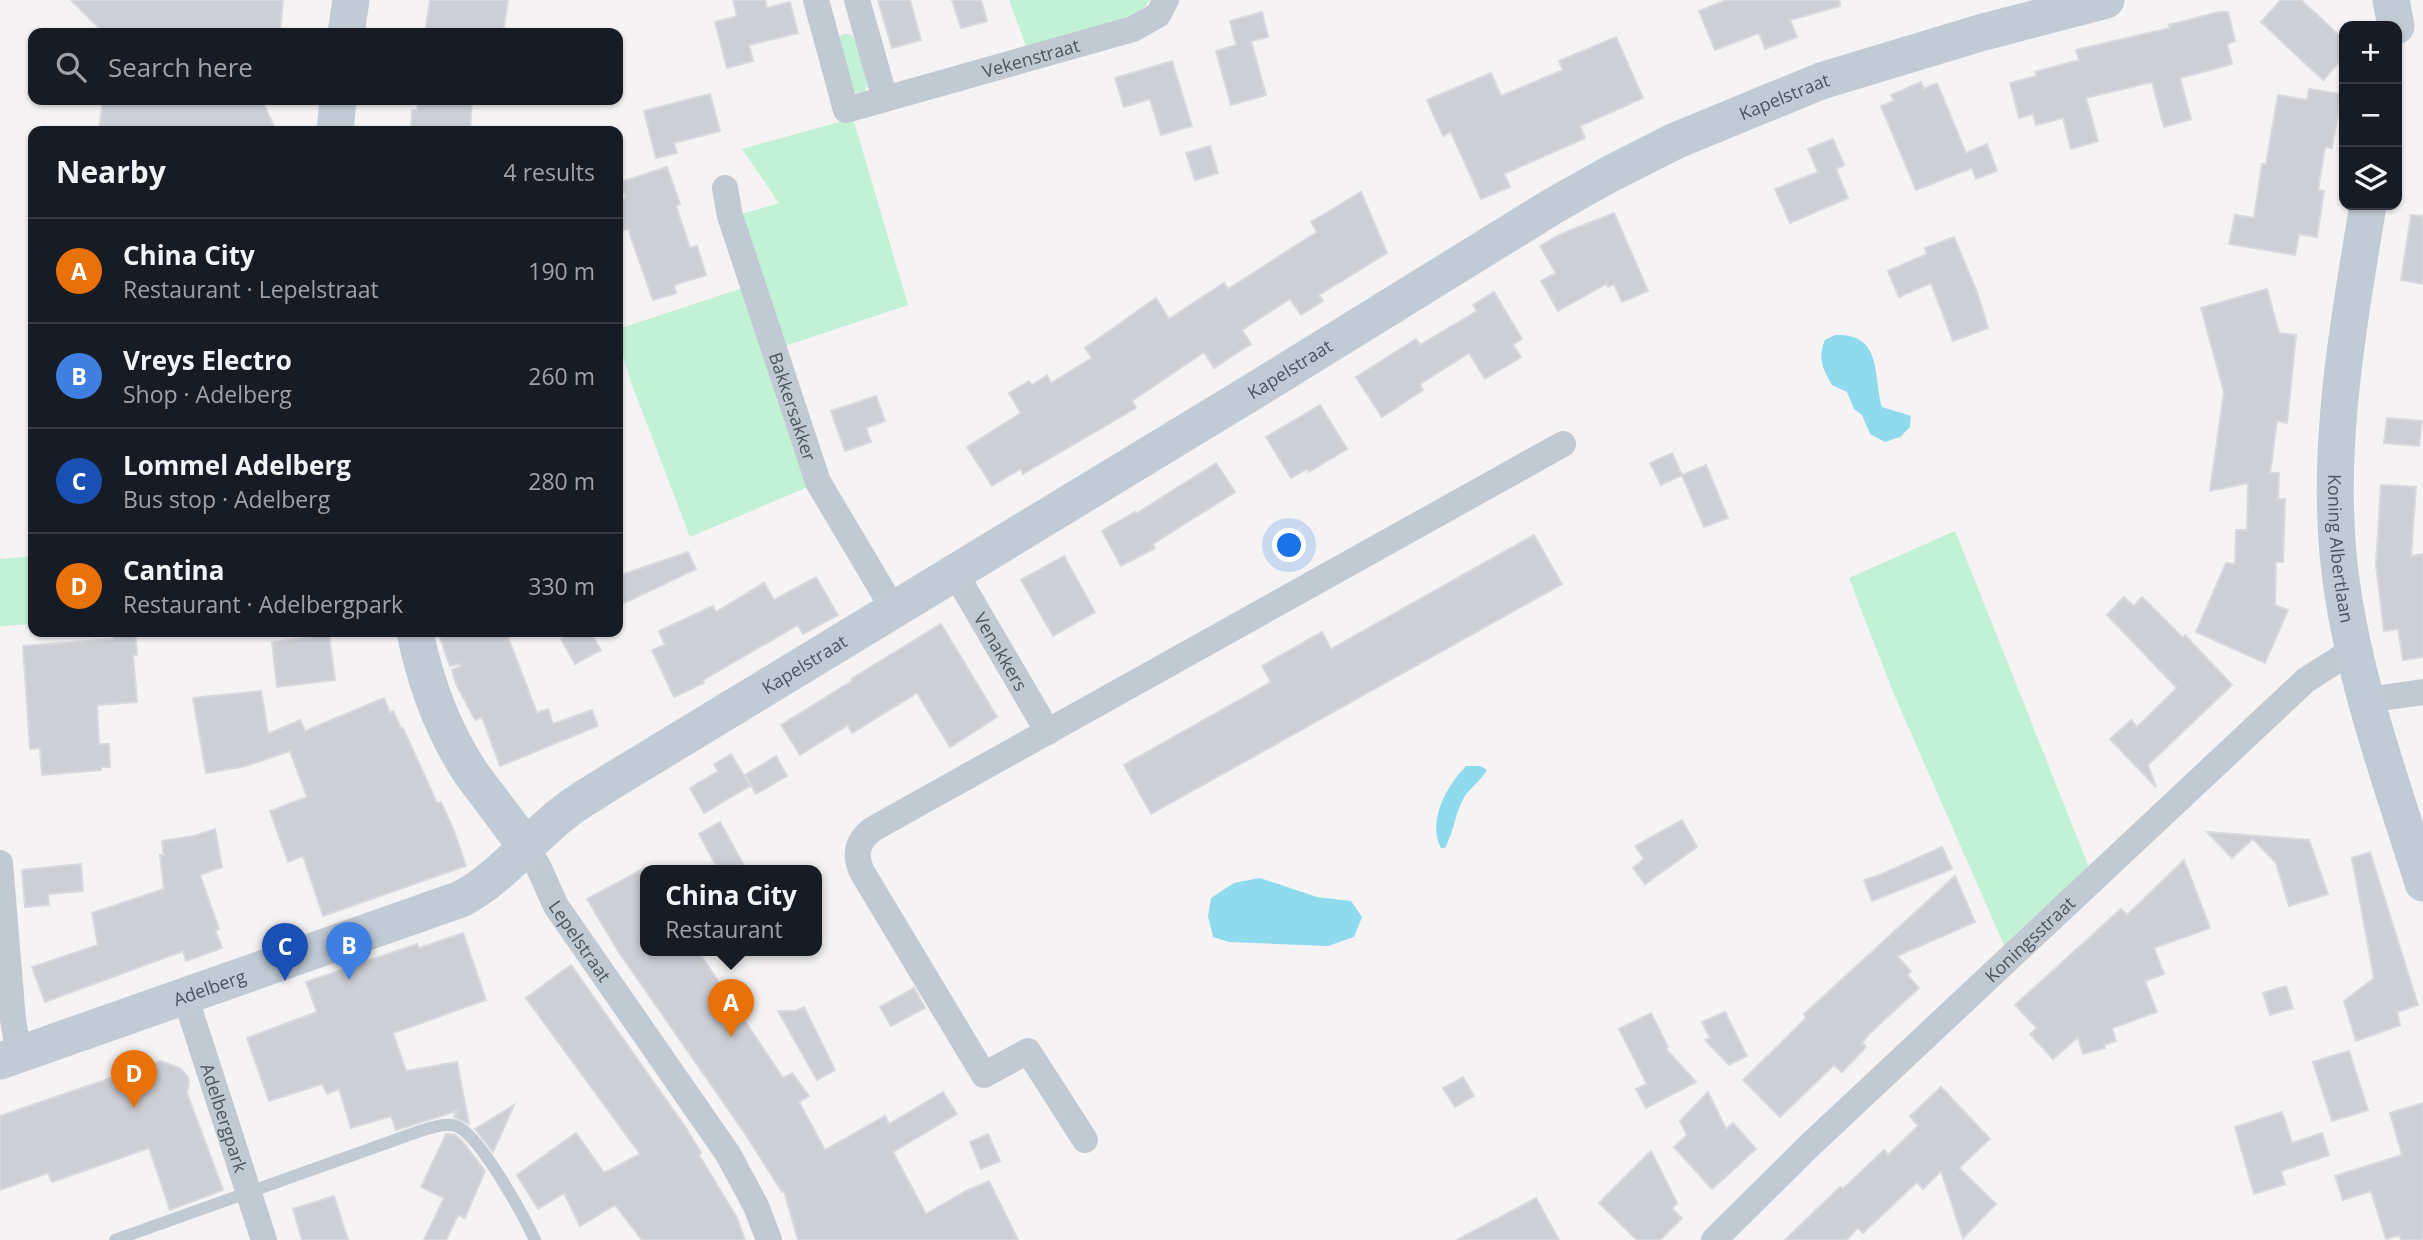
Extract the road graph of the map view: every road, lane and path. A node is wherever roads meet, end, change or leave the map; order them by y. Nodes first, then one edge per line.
1 (351, 0) edge
2 (816, 0) edge
3 (857, 0) edge
4 (1166, 0) edge
5 (2106, 0) edge
6 (2391, 0) edge
7 (2395, 21) edge
8 (347, 28) edge
9 (885, 99) junction
10 (338, 105) edge
11 (335, 126) edge
12 (725, 188) dead end
13 (2367, 210) edge
14 (1563, 444) dead end
15 (954, 573) junction
16 (894, 610) junction
17 (416, 637) edge
18 (2353, 650) junction
19 (2423, 692) edge
20 (2366, 700) junction
21 (1048, 732) junction
22 (526, 848) junction
23 (0, 863) edge
24 (2423, 883) edge
25 (185, 996) junction
26 (10, 1058) edge
27 (1084, 1140) dead end
28 (249, 1194) junction
29 (115, 1240) edge
30 (264, 1240) edge
31 (535, 1240) edge
32 (769, 1240) edge
33 (1714, 1240) edge

1 - 8 main road
2 - 9 street, Vekenstraat
3 - 9 street
4 - 9 street, Vekenstraat
5 - 15 main road, Kapelstraat
6 - 7 main road
10 - 11 main road
12 - 16 street, Bakkersakker
13 - 18 main road, Koning Albertlaan
14 - 21 street
15 - 16 main road, Kapelstraat
15 - 21 street, Venakkers
16 - 22 main road, Kapelstraat
17 - 22 main road, Lepelstraat
18 - 20 main road, Koning Albertlaan
18 - 33 street, Koningsstraat
19 - 20 street
20 - 24 main road, Koning Albertlaan
21 - 27 street
22 - 25 main road, Adelberg
22 - 32 street, Lepelstraat
23 - 26 street
25 - 26 main road, Adelberg
25 - 28 street, Adelbergpark
28 - 29 lane
28 - 30 street, Adelbergpark
28 - 31 lane

